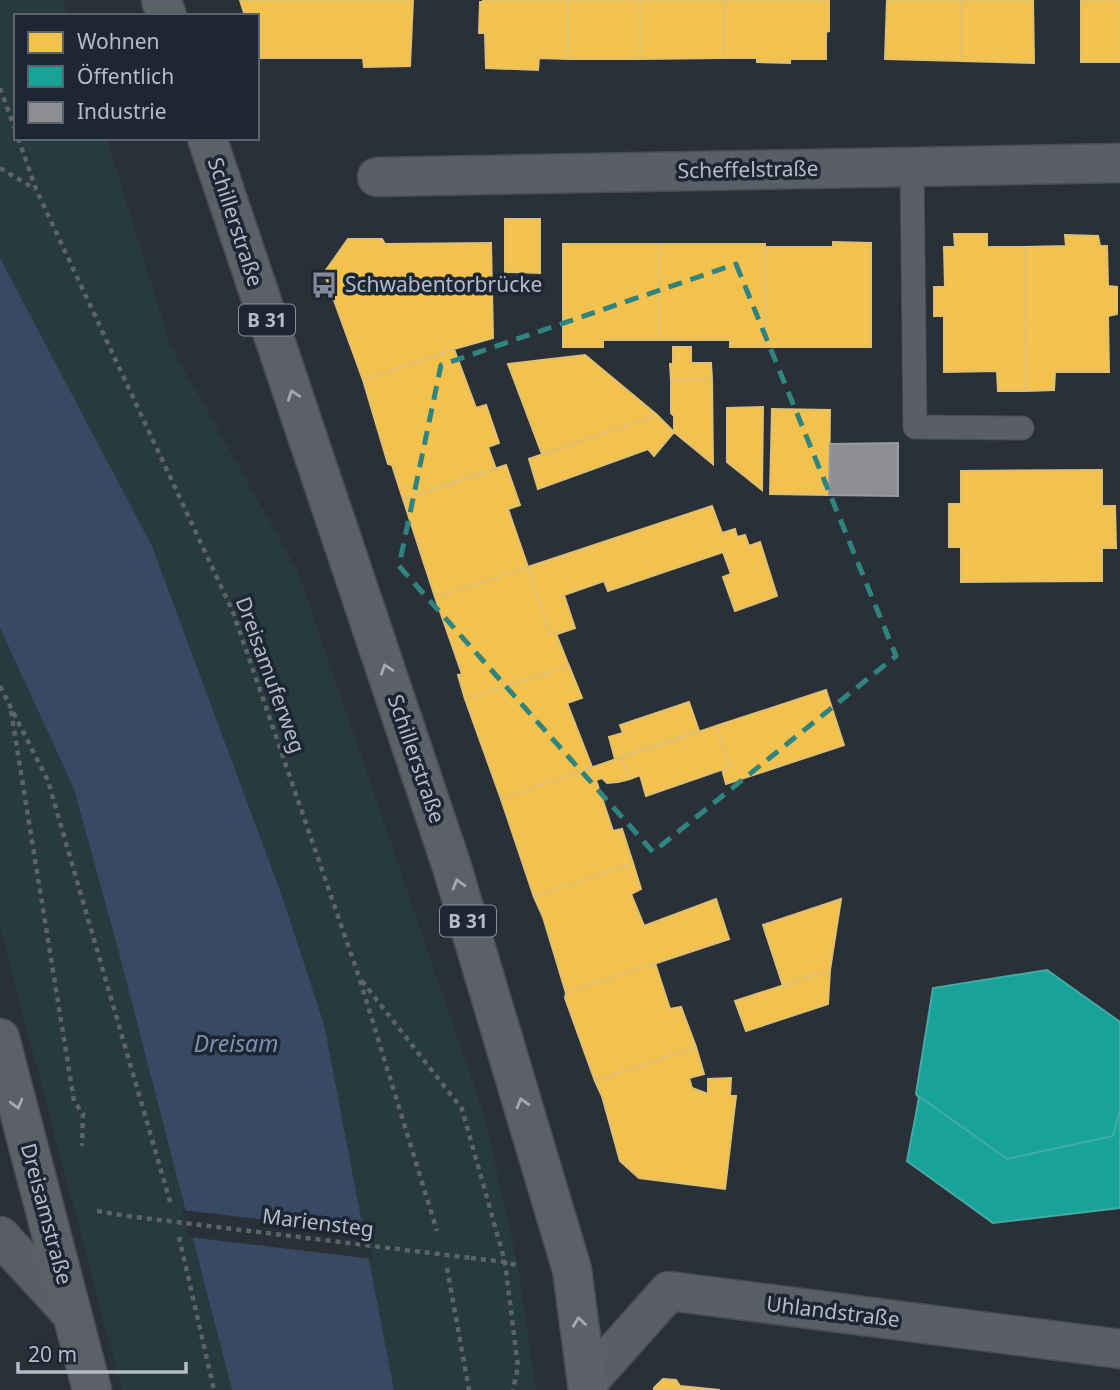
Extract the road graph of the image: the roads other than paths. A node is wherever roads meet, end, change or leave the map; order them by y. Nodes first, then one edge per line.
1 (208, 140) edge
2 (1120, 163) edge
3 (912, 167) junction
4 (377, 177) dead end
5 (1022, 428) dead end
6 (0, 1038) edge
7 (0, 1236) edge
8 (71, 1313) junction
9 (1120, 1349) edge
10 (588, 1387) edge
11 (92, 1390) edge

10 -> 1 main road, Schillerstraße / B 31
2 - 3 street, Scheffelstraße
3 - 4 street, Scheffelstraße
3 - 5 lane
6 -> 8 main road, Dreisamstraße
7 - 8 street
8 - 11 main road, Dreisamstraße
9 - 10 street, Uhlandstraße

